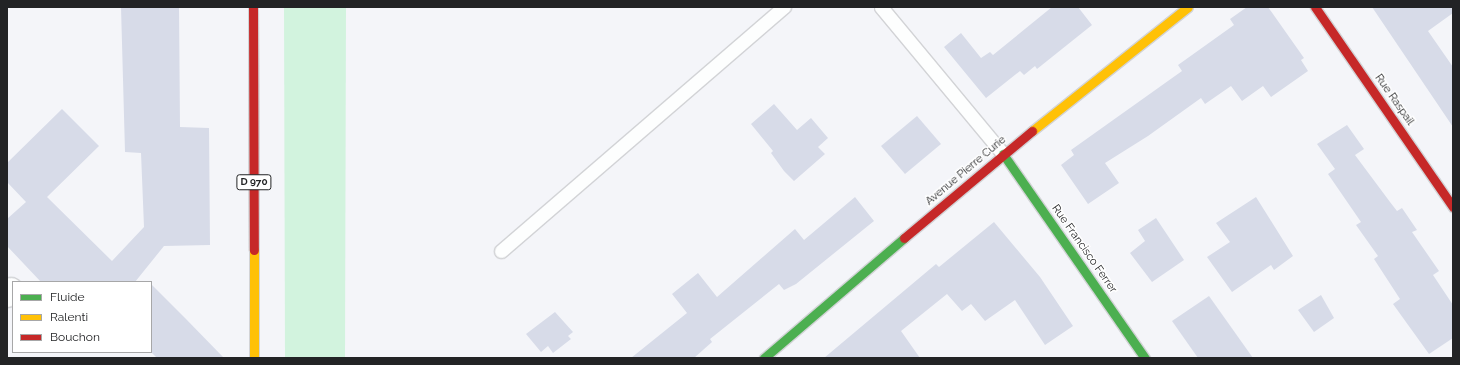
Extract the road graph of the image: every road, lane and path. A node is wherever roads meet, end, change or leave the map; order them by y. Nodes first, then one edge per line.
1 (254, 7) edge
2 (784, 7) edge
3 (881, 7) edge
4 (1188, 7) edge
5 (1315, 7) edge
6 (1003, 154) junction
7 (1453, 207) edge
8 (501, 251) dead end
9 (254, 358) edge
10 (764, 358) edge
11 (1145, 358) edge

1 - 9 street, D 970
2 - 8 lane
3 - 6 lane
4 - 6 street, Avenue Pierre Curie
5 - 7 street, Rue Raspail
6 - 10 street, Avenue Pierre Curie
6 - 11 street, Rue Francisco Ferrer

